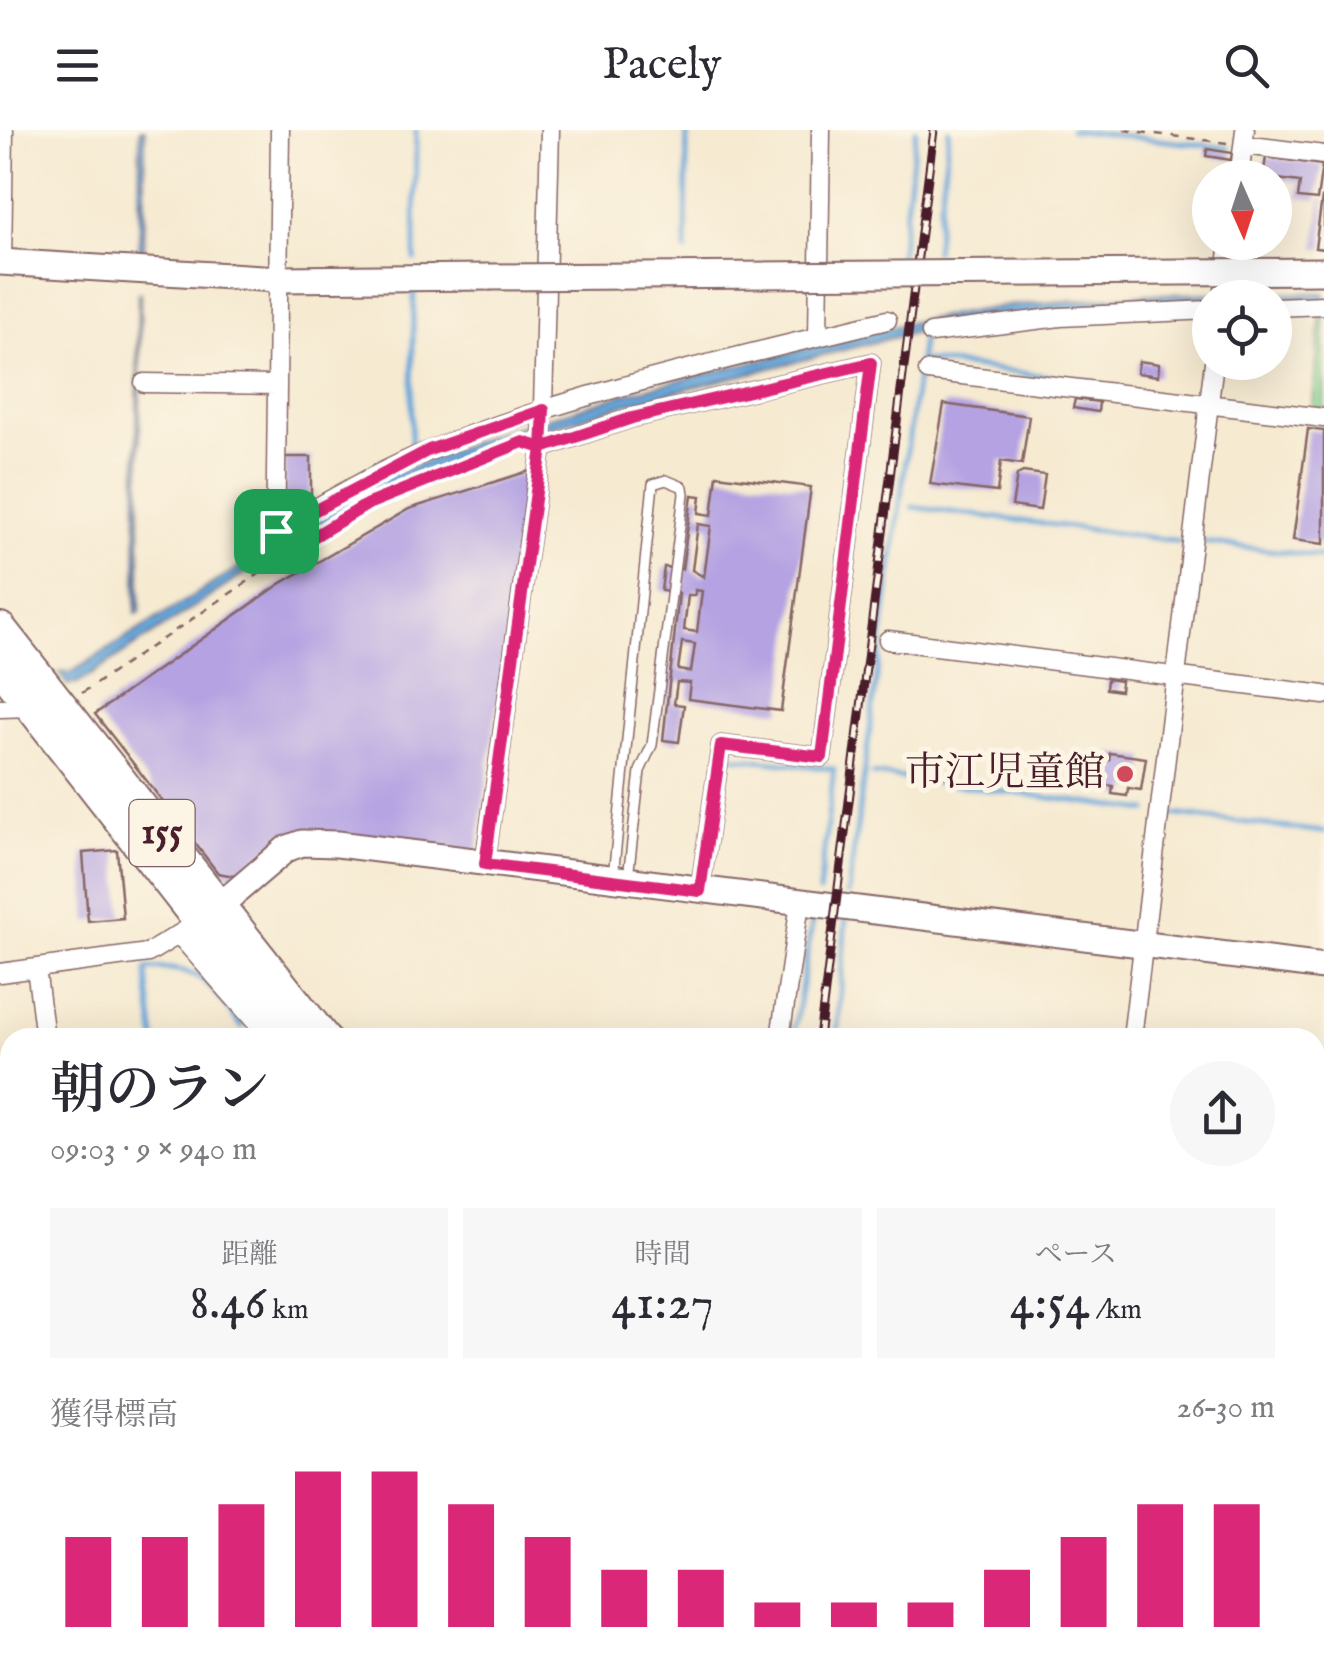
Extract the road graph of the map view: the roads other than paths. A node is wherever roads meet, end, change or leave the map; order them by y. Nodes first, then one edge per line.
1 (4, 130) edge
2 (280, 130) edge
3 (550, 130) edge
4 (820, 130) edge
5 (1244, 137) edge
6 (1324, 154) edge
7 (1, 262) edge
8 (1324, 271) edge
9 (278, 279) junction
10 (1324, 305) edge
11 (1292, 306) edge
12 (1192, 311) edge
13 (887, 320) dead end
14 (931, 333) dead end
15 (818, 337) junction
16 (928, 371) dead end
17 (1211, 380) edge
18 (144, 383) dead end
19 (277, 384) junction
20 (1208, 403) junction
21 (544, 411) junction
22 (1324, 418) edge
23 (542, 448) junction
24 (0, 629) edge
25 (888, 640) dead end
26 (0, 666) edge
27 (1174, 678) junction
28 (1324, 695) edge
29 (30, 706) edge
30 (485, 864) junction
31 (620, 881) junction
32 (700, 891) junction
33 (800, 903) junction
34 (201, 921) junction
35 (1144, 947) junction
36 (36, 968) junction
37 (1324, 968) edge
38 (0, 973) edge
39 (44, 1028) edge
40 (260, 1028) edge
41 (284, 1028) edge
42 (313, 1028) edge
43 (781, 1028) edge
44 (1133, 1028) edge

1 - 7 street
2 - 9 street
3 - 21 street
4 - 15 street
5 - 6 street
7 - 9 street
8 - 9 street, bridge
9 - 19 street
10 - 11 street
12 - 14 street
13 - 15 street
15 - 21 street
16 - 20 street
17 - 20 street
18 - 19 street
19 - 21 street
20 - 22 street
20 - 27 street
21 - 23 street
23 - 30 street
23 - 32 street
24 - 29 highway, 155
25 - 27 street
26 - 29 highway, 155
27 - 28 street
27 - 35 street
29 - 34 highway, 155
30 - 31 street
30 - 34 street
31 - 31 lane
31 - 32 street
32 - 33 street
33 - 35 street
33 - 43 street
34 - 36 street
34 - 40 street
34 - 41 highway, 155
34 - 42 highway, 155
35 - 37 street
35 - 44 street
36 - 38 street
36 - 39 street

